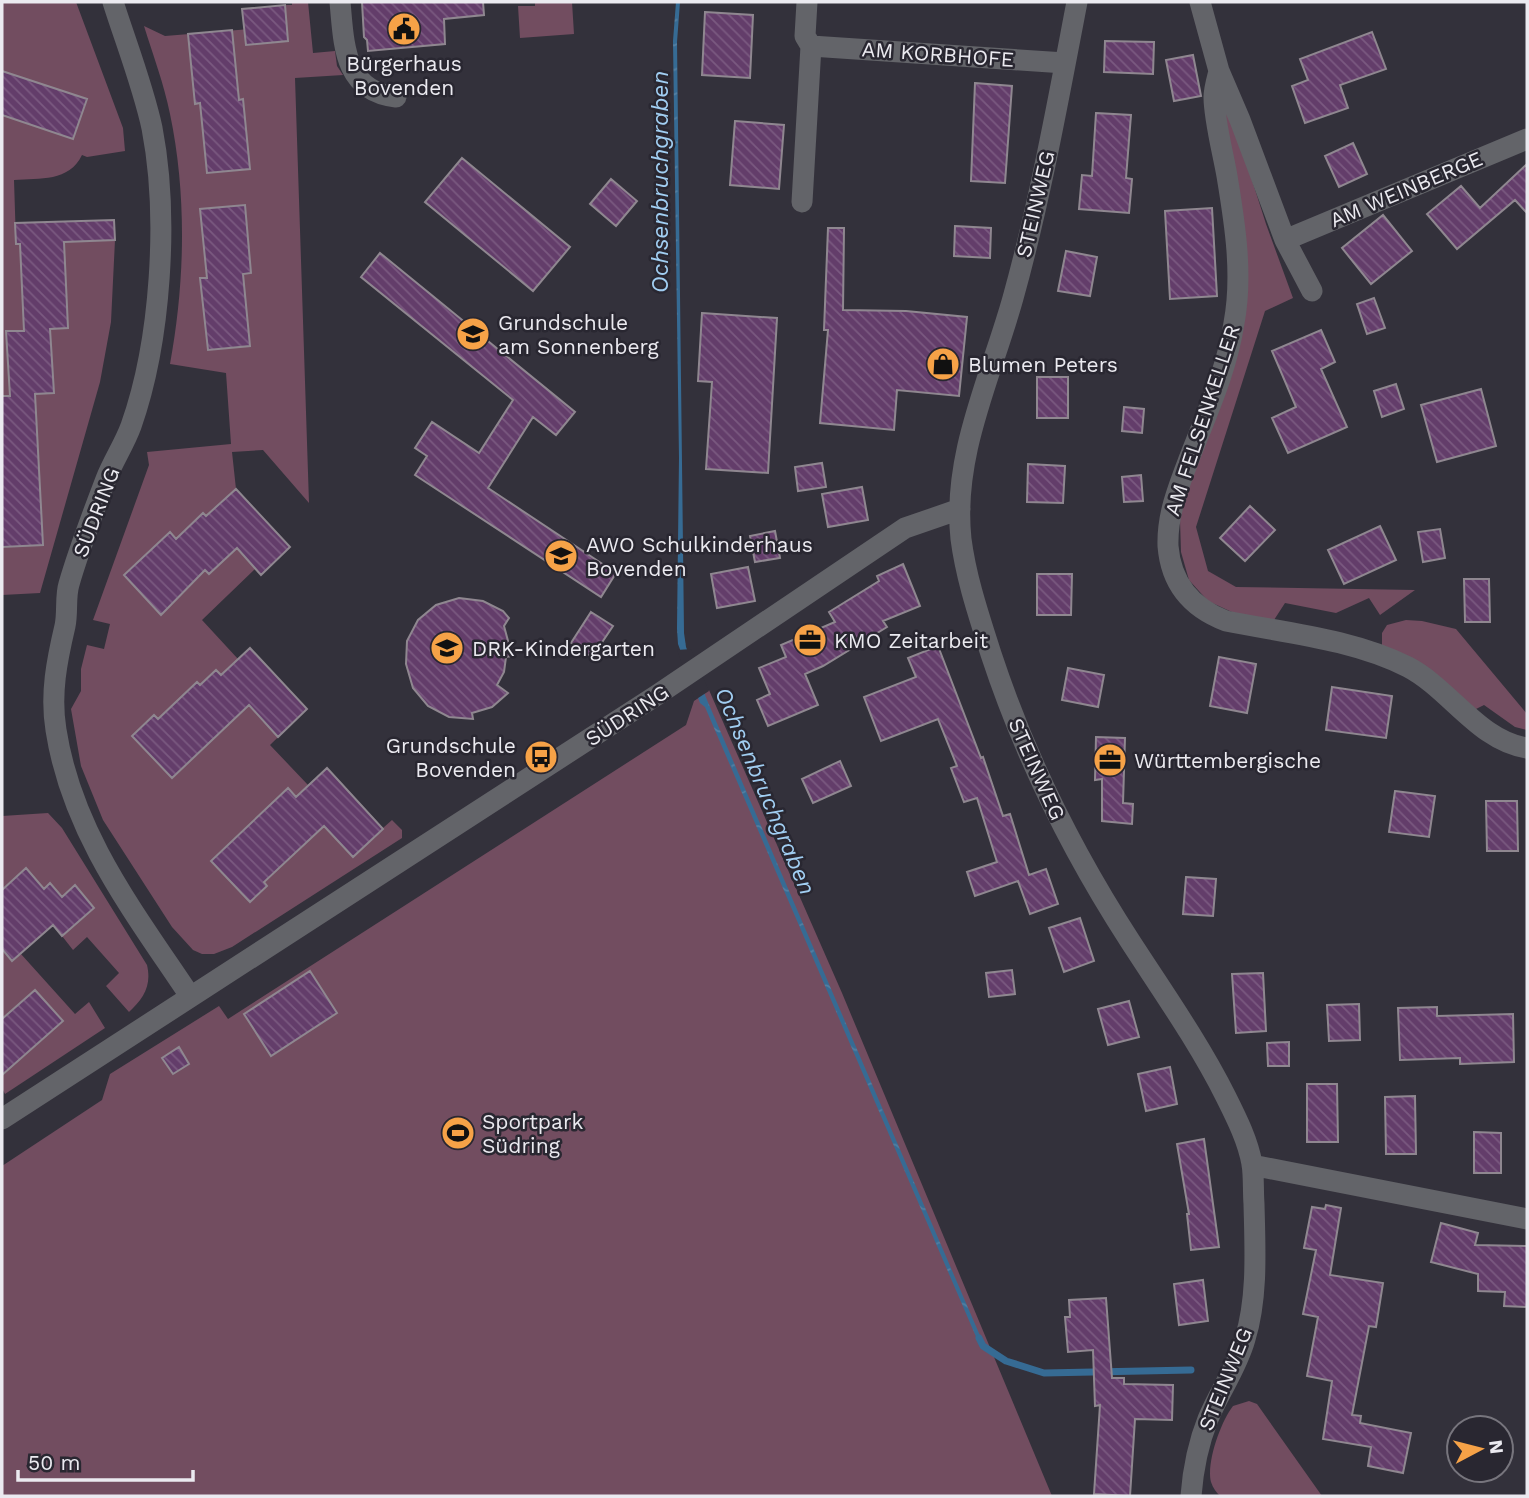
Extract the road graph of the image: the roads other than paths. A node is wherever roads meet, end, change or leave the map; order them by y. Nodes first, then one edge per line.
1 (113, 2) edge
2 (340, 2) edge
3 (807, 2) edge
4 (1077, 2) edge
5 (1200, 2) edge
6 (811, 46) junction
7 (1065, 62) junction
8 (1219, 71) junction
9 (396, 97) dead end
10 (1527, 139) edge
11 (802, 202) dead end
12 (1285, 240) junction
13 (1312, 291) dead end
14 (960, 509) junction
15 (1527, 748) edge
16 (190, 996) junction
17 (2, 1119) edge
18 (1252, 1165) junction
19 (1527, 1219) edge
20 (1191, 1496) edge

1 - 16 street, SÜDRING
2 - 9 street
3 - 6 street
4 - 7 street, STEINWEG
5 - 8 street
6 - 7 street, AM KORBHOFE
6 - 11 street
7 - 14 street, STEINWEG
8 - 12 street
8 - 15 street, AM FELSENKELLER
10 - 12 street, AM WEINBERGE
12 - 13 street
14 - 16 street, SÜDRING
14 - 18 street, STEINWEG
16 - 17 street, SÜDRING
18 - 19 street
18 - 20 street, STEINWEG

